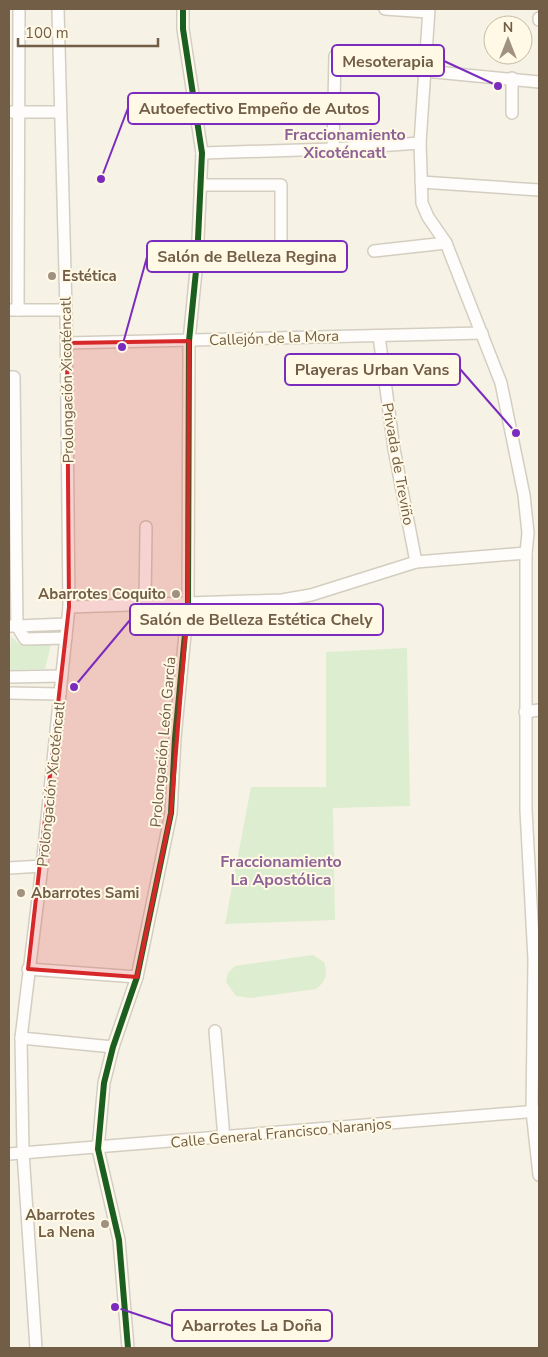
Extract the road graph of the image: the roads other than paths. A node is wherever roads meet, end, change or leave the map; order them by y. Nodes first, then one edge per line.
1 (19, 9) edge
2 (58, 9) edge
3 (183, 9) edge
4 (385, 9) edge
5 (429, 10) edge
6 (335, 56) dead end
7 (425, 71) junction
8 (512, 78) junction
9 (539, 82) edge
10 (14, 112) edge
11 (60, 112) junction
12 (512, 113) dead end
13 (420, 143) junction
14 (333, 149) junction
15 (202, 153) junction
16 (420, 182) junction
17 (200, 185) junction
18 (539, 190) edge
19 (446, 243) junction
20 (374, 250) dead end
21 (197, 261) junction
22 (14, 310) edge
23 (66, 310) junction
24 (482, 333) junction
25 (378, 336) junction
26 (189, 341) junction
27 (67, 343) junction
28 (9, 377) edge
29 (11, 394) edge
30 (12, 475) edge
31 (146, 527) dead end
32 (534, 533) edge
33 (526, 554) junction
34 (12, 555) edge
35 (416, 562) junction
36 (188, 603) junction
37 (145, 604) junction
38 (69, 607) junction
39 (67, 624) junction
40 (13, 626) edge
41 (66, 638) junction
42 (62, 676) junction
43 (9, 677) edge
44 (9, 693) edge
45 (60, 694) junction
46 (539, 710) edge
47 (525, 712) junction
48 (42, 866) junction
49 (9, 868) edge
50 (536, 920) edge
51 (537, 959) edge
52 (28, 969) junction
53 (137, 978) junction
54 (215, 1031) dead end
55 (21, 1038) junction
56 (536, 1038) edge
57 (113, 1047) junction
58 (536, 1111) edge
59 (224, 1138) junction
60 (98, 1148) junction
61 (23, 1152) junction
62 (9, 1154) edge
63 (539, 1175) edge
64 (36, 1348) edge
65 (128, 1348) edge

1 - 10 street
2 - 11 street, Prolongación Xicoténcatl
3 - 15 street, Prolongación León García
4 - 5 street
5 - 7 street
6 - 14 street
7 - 8 street
7 - 13 street
8 - 9 street
8 - 12 street
10 - 11 street
10 - 22 street
11 - 23 street, Prolongación Xicoténcatl
13 - 14 street
13 - 16 street
14 - 15 street
15 - 17 street, Prolongación León García
16 - 18 street
16 - 19 street
17 - 21 street, Prolongación León García
17 - 21 street
19 - 20 street
19 - 24 street
21 - 26 street, Prolongación León García
22 - 23 street
23 - 27 street, Prolongación Xicoténcatl
24 - 25 street, Callejón de la Mora
24 - 32 street
25 - 26 street, Callejón de la Mora
25 - 35 street, Privada de Treviño
26 - 27 street, Callejón de la Mora
26 - 36 street, Prolongación León García
27 - 38 street, Prolongación Xicoténcatl
28 - 29 street
29 - 30 street
30 - 34 street
31 - 37 street
32 - 33 street
33 - 35 street
33 - 47 street
34 - 40 street
35 - 36 street
36 - 37 street
36 - 53 street, Prolongación León García
37 - 38 street
38 - 39 street, Prolongación Xicoténcatl
39 - 40 street
39 - 41 street, Prolongación Xicoténcatl
40 - 41 street
41 - 42 street, Prolongación Xicoténcatl
42 - 43 street
42 - 45 street, Prolongación Xicoténcatl
44 - 45 street
45 - 48 street, Prolongación Xicoténcatl
46 - 47 street
47 - 50 street
48 - 49 street
48 - 52 street, Prolongación Xicoténcatl
50 - 51 street
51 - 56 street
52 - 53 street
52 - 55 street, Prolongación Xicoténcatl
53 - 57 street, Prolongación León García
54 - 59 street
55 - 57 street
55 - 61 street, Prolongación Xicoténcatl
56 - 58 street
57 - 60 street, Prolongación León García
58 - 59 street, Calle General Francisco Naranjos
58 - 63 street
59 - 60 street, Calle General Francisco Naranjos
60 - 61 street, Calle General Francisco Naranjos
60 - 65 street, Prolongación León García
61 - 62 street, Calle General Francisco Naranjos
61 - 64 street, Prolongación Xicoténcatl

